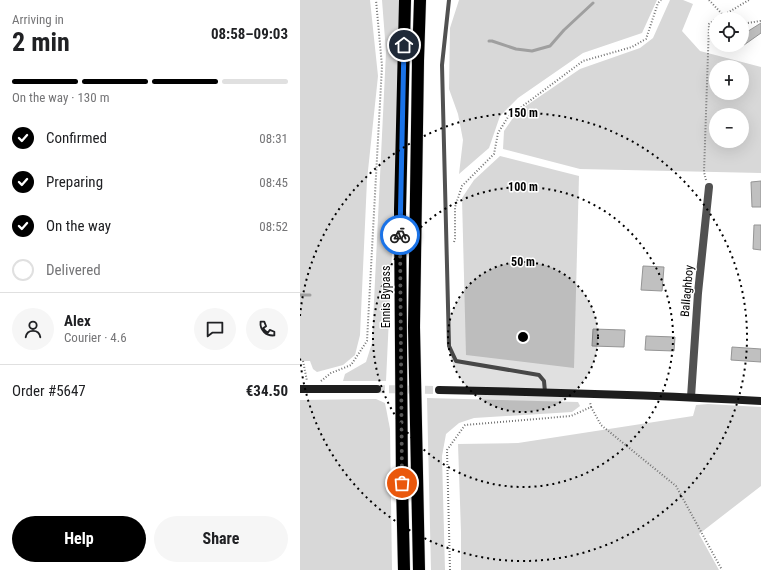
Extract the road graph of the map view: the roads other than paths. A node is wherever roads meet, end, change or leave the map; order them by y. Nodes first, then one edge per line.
1 (405, 0) edge
2 (420, 0) edge
3 (449, 0) edge
4 (709, 187) road end
5 (300, 389) edge
6 (377, 389) tunnel mouth
7 (439, 390) tunnel mouth
8 (545, 392) junction
9 (691, 397) junction
10 (761, 401) edge
11 (404, 570) edge
12 (419, 570) edge

1 - 11 highway, Ennis Bypass
2 - 12 highway
3 - 8 lane
4 - 9 street, Ballaghboy
5 - 6 main road
7 - 8 main road
8 - 9 main road
9 - 10 main road

